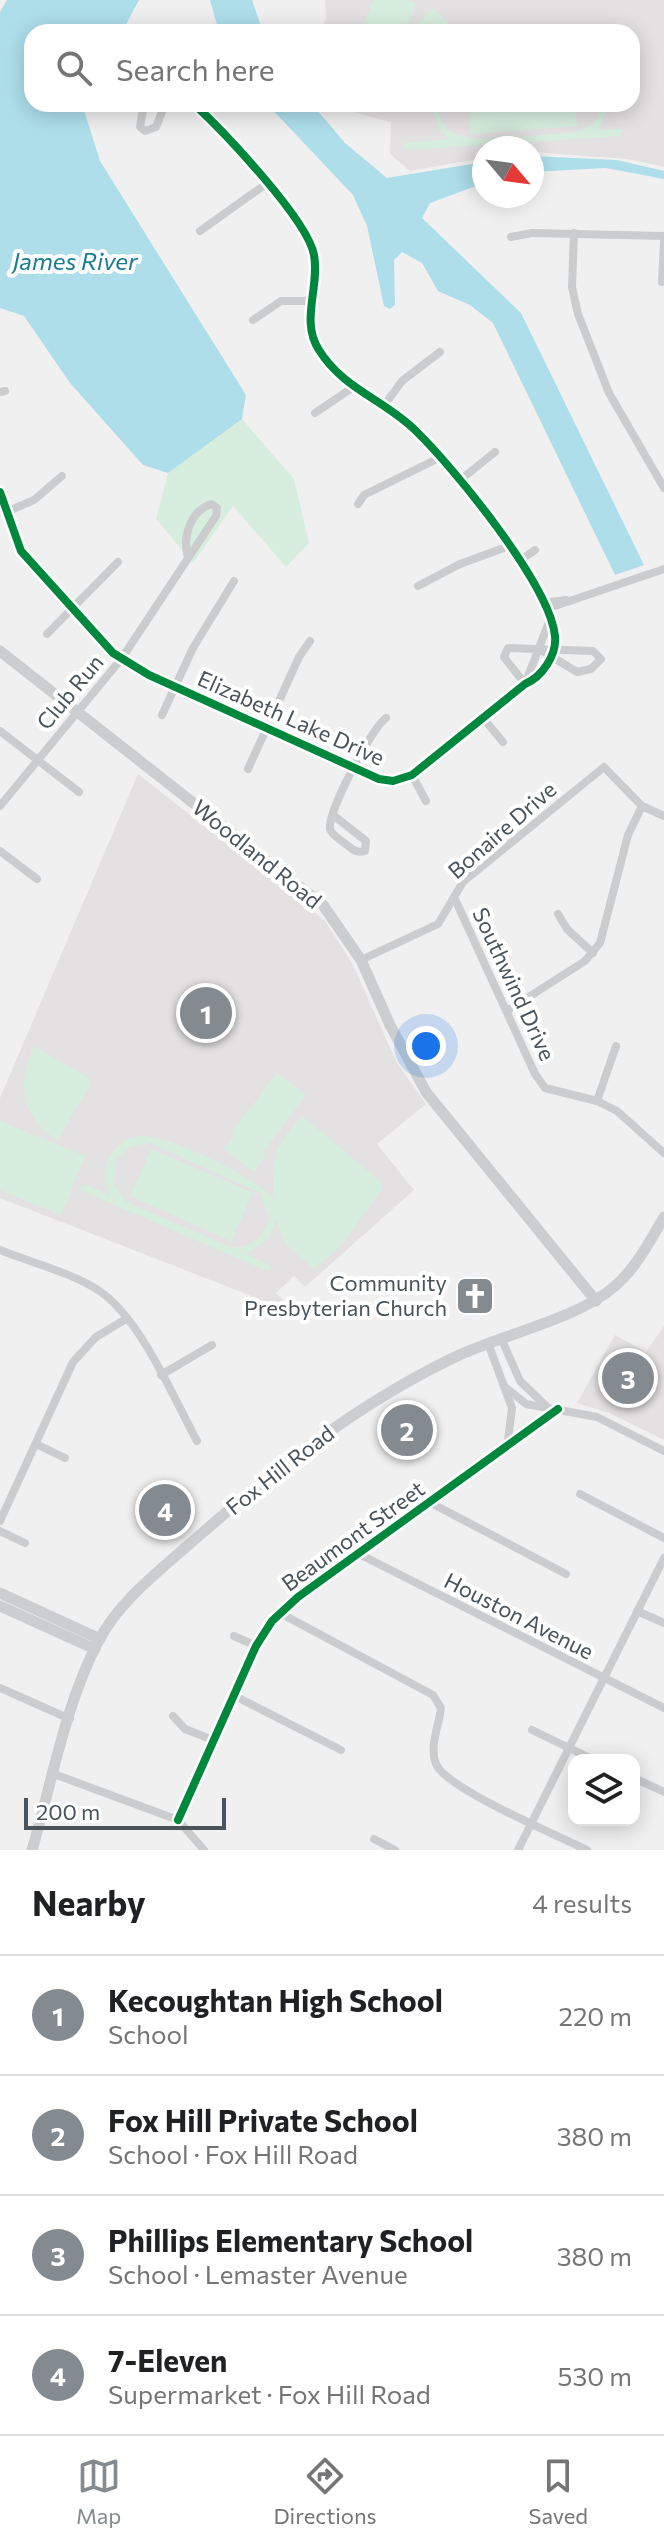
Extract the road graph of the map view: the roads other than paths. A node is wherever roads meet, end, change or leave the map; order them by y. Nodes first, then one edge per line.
1 (143, 112) edge
2 (162, 112) edge
3 (201, 112) edge
4 (266, 184) junction
5 (200, 231) dead end
6 (574, 233) junction
7 (511, 237) dead end
8 (664, 238) edge
9 (662, 282) edge
10 (311, 301) junction
11 (253, 320) dead end
12 (440, 352) dead end
13 (352, 388) junction
14 (383, 407) junction
15 (315, 413) dead end
16 (495, 452) dead end
17 (441, 457) junction
18 (664, 464) edge
19 (653, 465) junction
20 (62, 476) dead end
21 (459, 481) junction
22 (664, 488) edge
23 (0, 492) edge
24 (358, 504) dead end
25 (6, 512) junction
26 (12, 534) junction
27 (0, 538) edge
28 (509, 546) junction
29 (535, 550) dead end
30 (188, 557) junction
31 (519, 561) junction
32 (118, 562) dead end
33 (664, 569) edge
34 (234, 581) dead end
35 (418, 586) dead end
36 (544, 606) junction
37 (72, 610) junction
38 (549, 622) junction
39 (47, 634) dead end
40 (310, 641) dead end
41 (541, 650) junction
42 (0, 651) edge
43 (552, 654) junction
44 (122, 658) junction
45 (525, 684) junction
46 (175, 686) junction
47 (77, 711) junction
48 (162, 715) dead end
49 (386, 718) dead end
50 (483, 718) junction
51 (267, 728) junction
52 (0, 731) edge
53 (503, 742) dead end
54 (37, 759) junction
55 (354, 768) junction
56 (248, 769) dead end
57 (412, 775) junction
58 (79, 792) dead end
59 (426, 801) dead end
60 (0, 806) edge
61 (642, 806) junction
62 (333, 815) junction
63 (664, 816) edge
64 (0, 851) edge
65 (37, 879) dead end
66 (454, 897) junction
67 (558, 914) dead end
68 (593, 953) junction
69 (361, 960) junction
70 (507, 1011) junction
71 (616, 1046) dead end
72 (597, 1101) junction
73 (664, 1153) edge
74 (664, 1217) edge
75 (0, 1250) edge
76 (596, 1301) junction
77 (126, 1319) junction
78 (501, 1338) junction
79 (488, 1343) junction
80 (212, 1345) dead end
81 (161, 1375) junction
82 (505, 1387) junction
83 (546, 1406) junction
84 (558, 1409) junction
85 (197, 1441) dead end
86 (36, 1444) junction
87 (507, 1448) junction
88 (664, 1451) edge
89 (65, 1458) dead end
90 (580, 1494) dead end
91 (431, 1503) junction
92 (0, 1521) edge
93 (0, 1531) edge
94 (664, 1538) edge
95 (25, 1543) dead end
96 (359, 1554) junction
97 (664, 1558) edge
98 (566, 1574) dead end
99 (0, 1593) edge
100 (0, 1606) edge
101 (637, 1611) junction
102 (280, 1613) junction
103 (664, 1623) edge
104 (234, 1636) dead end
105 (97, 1644) junction
106 (256, 1646) junction
107 (602, 1679) junction
108 (0, 1688) edge
109 (233, 1695) junction
110 (664, 1708) edge
111 (173, 1716) dead end
112 (70, 1719) junction
113 (532, 1730) dead end
114 (213, 1740) junction
115 (568, 1748) junction
116 (341, 1750) dead end
117 (581, 1754) edge
118 (54, 1774) junction
119 (640, 1781) edge
120 (664, 1792) edge
121 (178, 1820) junction
122 (531, 1823) junction
123 (374, 1839) dead end
124 (32, 1850) edge
125 (204, 1850) edge
126 (395, 1850) edge
127 (518, 1850) edge
128 (587, 1850) edge

1 - 2 street
3 - 4 street, Elizabeth Lake Drive
4 - 5 street
4 - 10 street, Elizabeth Lake Drive
6 - 7 street
6 - 8 street
6 - 19 street
8 - 9 street
10 - 11 street
10 - 13 street, Elizabeth Lake Drive
12 - 14 street
13 - 14 street, Elizabeth Lake Drive
13 - 15 street
14 - 17 street, Elizabeth Lake Drive
16 - 21 street
17 - 21 street, Elizabeth Lake Drive
17 - 24 street
18 - 19 street
19 - 22 street
20 - 25 street
21 - 28 street, Elizabeth Lake Drive
23 - 25 street, Elizabeth Lake Drive
25 - 26 street, Elizabeth Lake Drive
26 - 27 street
26 - 37 street, Elizabeth Lake Drive
28 - 31 street, Elizabeth Lake Drive
28 - 35 street
29 - 31 street
30 - 30 street, Club Run
30 - 44 street, Club Run
31 - 36 street, Elizabeth Lake Drive
32 - 37 street
33 - 36 street
34 - 46 street
36 - 38 street, Elizabeth Lake Drive
37 - 39 street
37 - 44 street, Elizabeth Lake Drive
38 - 41 street, Elizabeth Lake Drive
38 - 43 street, Elizabeth Lake Drive
40 - 51 street
41 - 43 street
41 - 45 street, Elizabeth Lake Drive
41 - 45 street
42 - 47 main road, Woodland Road
43 - 43 street
43 - 45 street, Elizabeth Lake Drive
44 - 46 street, Elizabeth Lake Drive
44 - 47 street, Club Run
45 - 50 street, Elizabeth Lake Drive
46 - 48 street
46 - 51 street, Elizabeth Lake Drive
47 - 54 street, Club Run
47 - 69 main road, Woodland Road
49 - 55 street
50 - 53 street
50 - 57 street, Elizabeth Lake Drive
51 - 55 street, Elizabeth Lake Drive
51 - 56 street
52 - 54 street
54 - 58 street
54 - 60 street, Club Run
55 - 57 street, Elizabeth Lake Drive
55 - 62 street
57 - 59 street
61 - 63 street, Bonaire Drive
61 - 66 street, Bonaire Drive
61 - 68 street
62 - 62 street
64 - 65 street
66 - 69 street, Bonaire Drive
66 - 70 street, Southwind Drive
67 - 68 street
68 - 70 street
69 - 76 main road, Woodland Road
70 - 72 street, Southwind Drive
71 - 72 street
72 - 73 street, Southwind Drive
74 - 76 main road, Fox Hill Road
75 - 77 street
76 - 78 main road, Fox Hill Road
77 - 81 street
77 - 86 street
78 - 79 main road, Fox Hill Road
78 - 83 street
79 - 82 street
79 - 105 main road, Fox Hill Road
80 - 81 street
81 - 85 street
82 - 83 street
82 - 87 street
83 - 84 street
84 - 87 street, Beaumont Street
84 - 88 street
86 - 89 street
86 - 92 street
87 - 91 street, Beaumont Street
90 - 94 street
91 - 96 street, Beaumont Street
91 - 98 street
93 - 95 street
96 - 102 street, Beaumont Street
96 - 107 street, Houston Avenue
97 - 101 street
99 - 105 main road
100 - 105 main road
101 - 103 street
101 - 107 street
102 - 106 street, Beaumont Street
102 - 122 street
104 - 106 street
105 - 112 main road, Fox Hill Road
106 - 109 street, Beaumont Street
107 - 110 street, Houston Avenue
107 - 115 street
108 - 112 street
109 - 114 street, Beaumont Street
109 - 116 street
111 - 114 street
112 - 118 main road, Fox Hill Road
113 - 115 street
114 - 121 street, Beaumont Street
115 - 117 street
115 - 122 street
118 - 121 street
118 - 124 main road, Fox Hill Road
119 - 120 street
121 - 125 street
122 - 127 street
122 - 128 street
123 - 126 street

